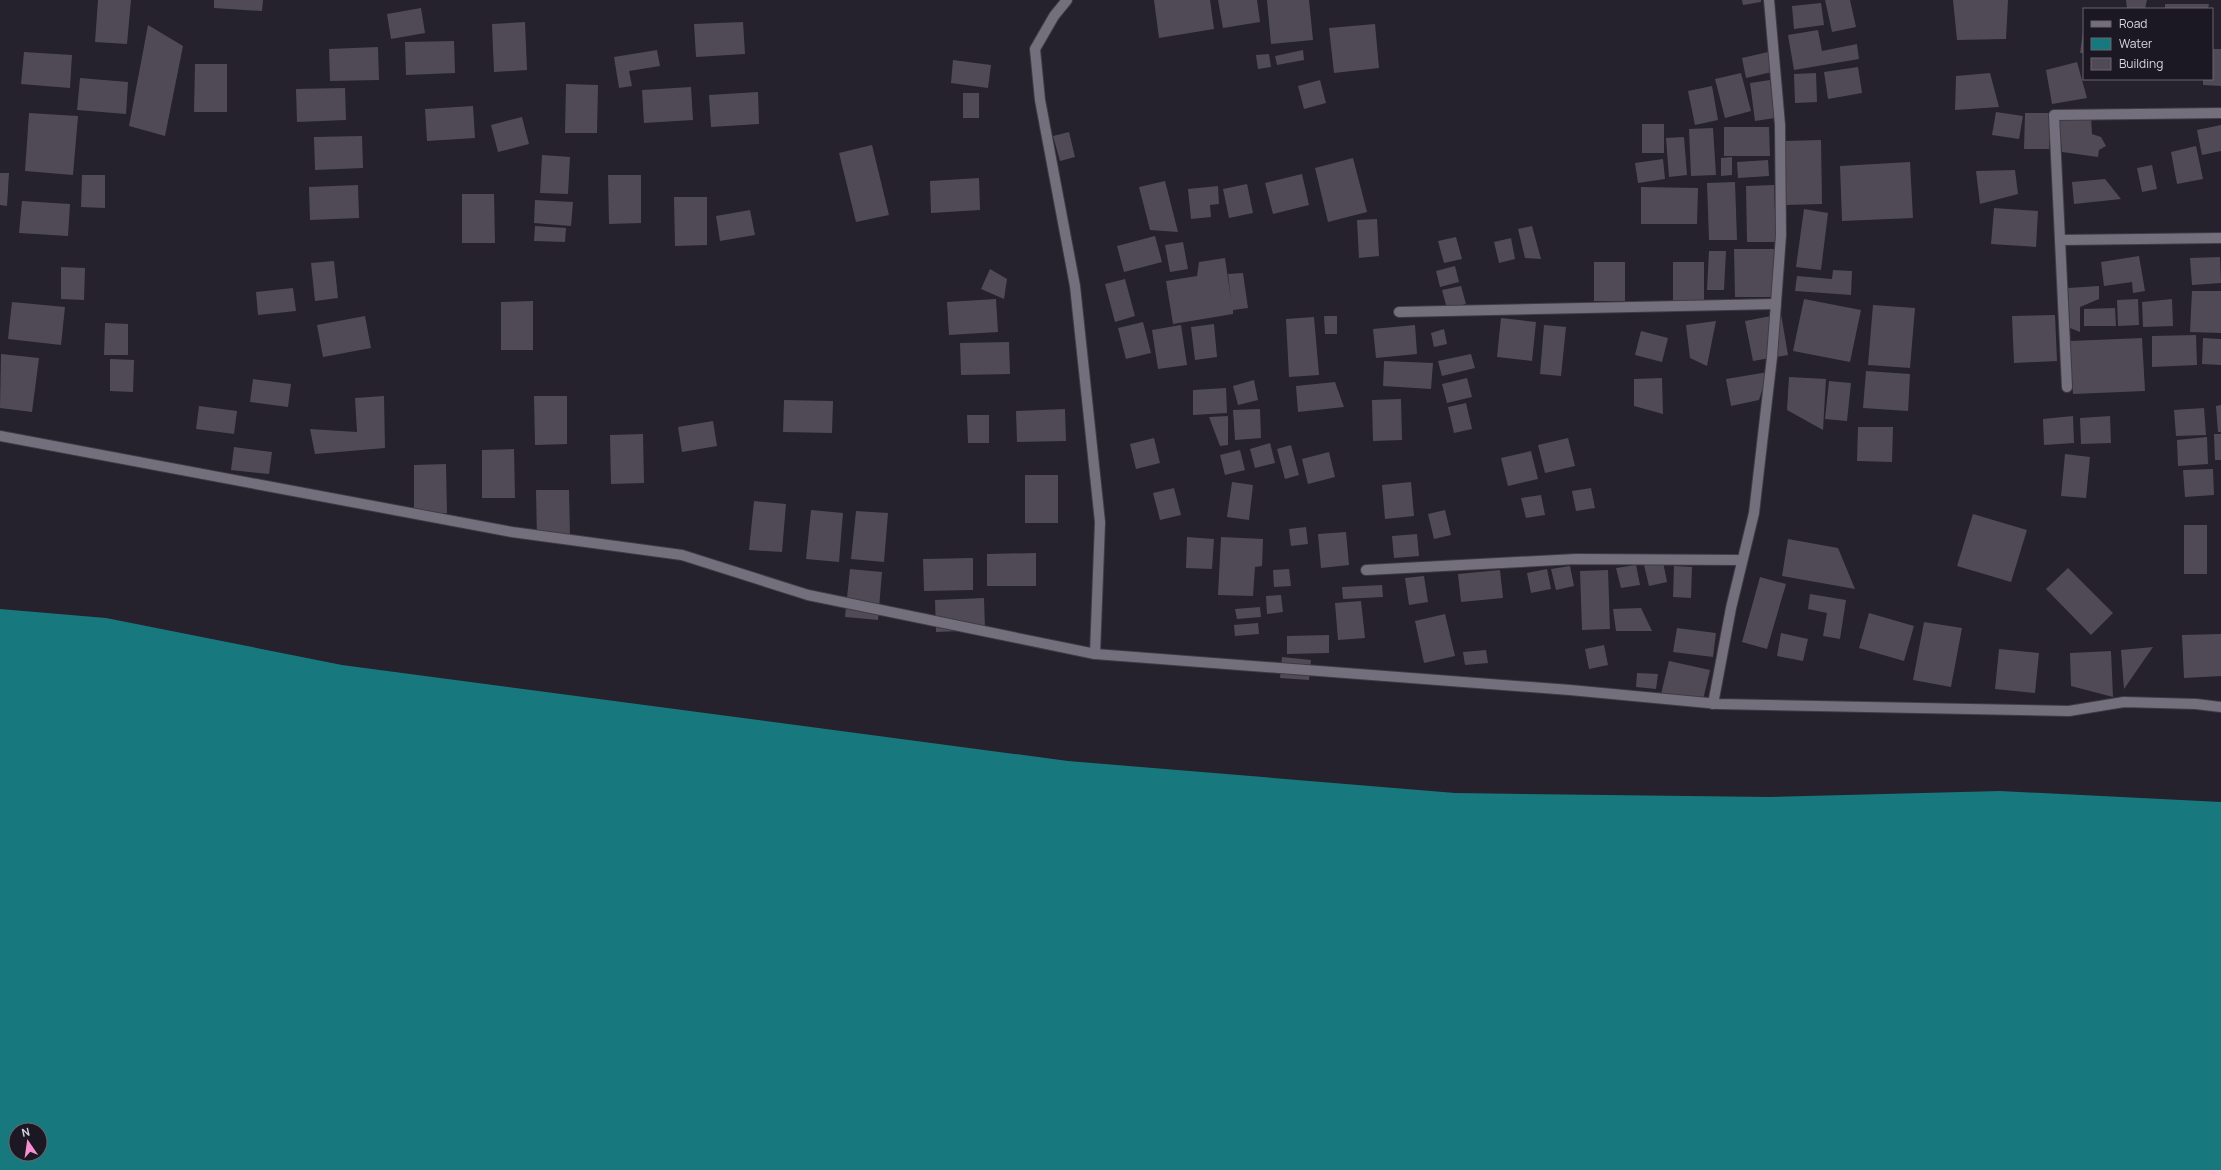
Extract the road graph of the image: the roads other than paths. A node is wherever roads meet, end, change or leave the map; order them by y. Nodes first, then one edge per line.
1 (1067, 0) edge
2 (1769, 0) edge
3 (2221, 113) edge
4 (2221, 238) edge
5 (2060, 240) junction
6 (1776, 304) junction
7 (1399, 312) dead end
8 (2067, 387) dead end
9 (0, 436) edge
10 (1742, 560) junction
11 (1366, 570) dead end
12 (1095, 654) junction
13 (1713, 704) junction
14 (2221, 707) edge

1 - 12 street
2 - 6 street
3 - 5 street
4 - 5 street
5 - 8 street
6 - 7 street
6 - 10 street
9 - 12 street
10 - 11 street
10 - 13 street
12 - 13 street
13 - 14 street

